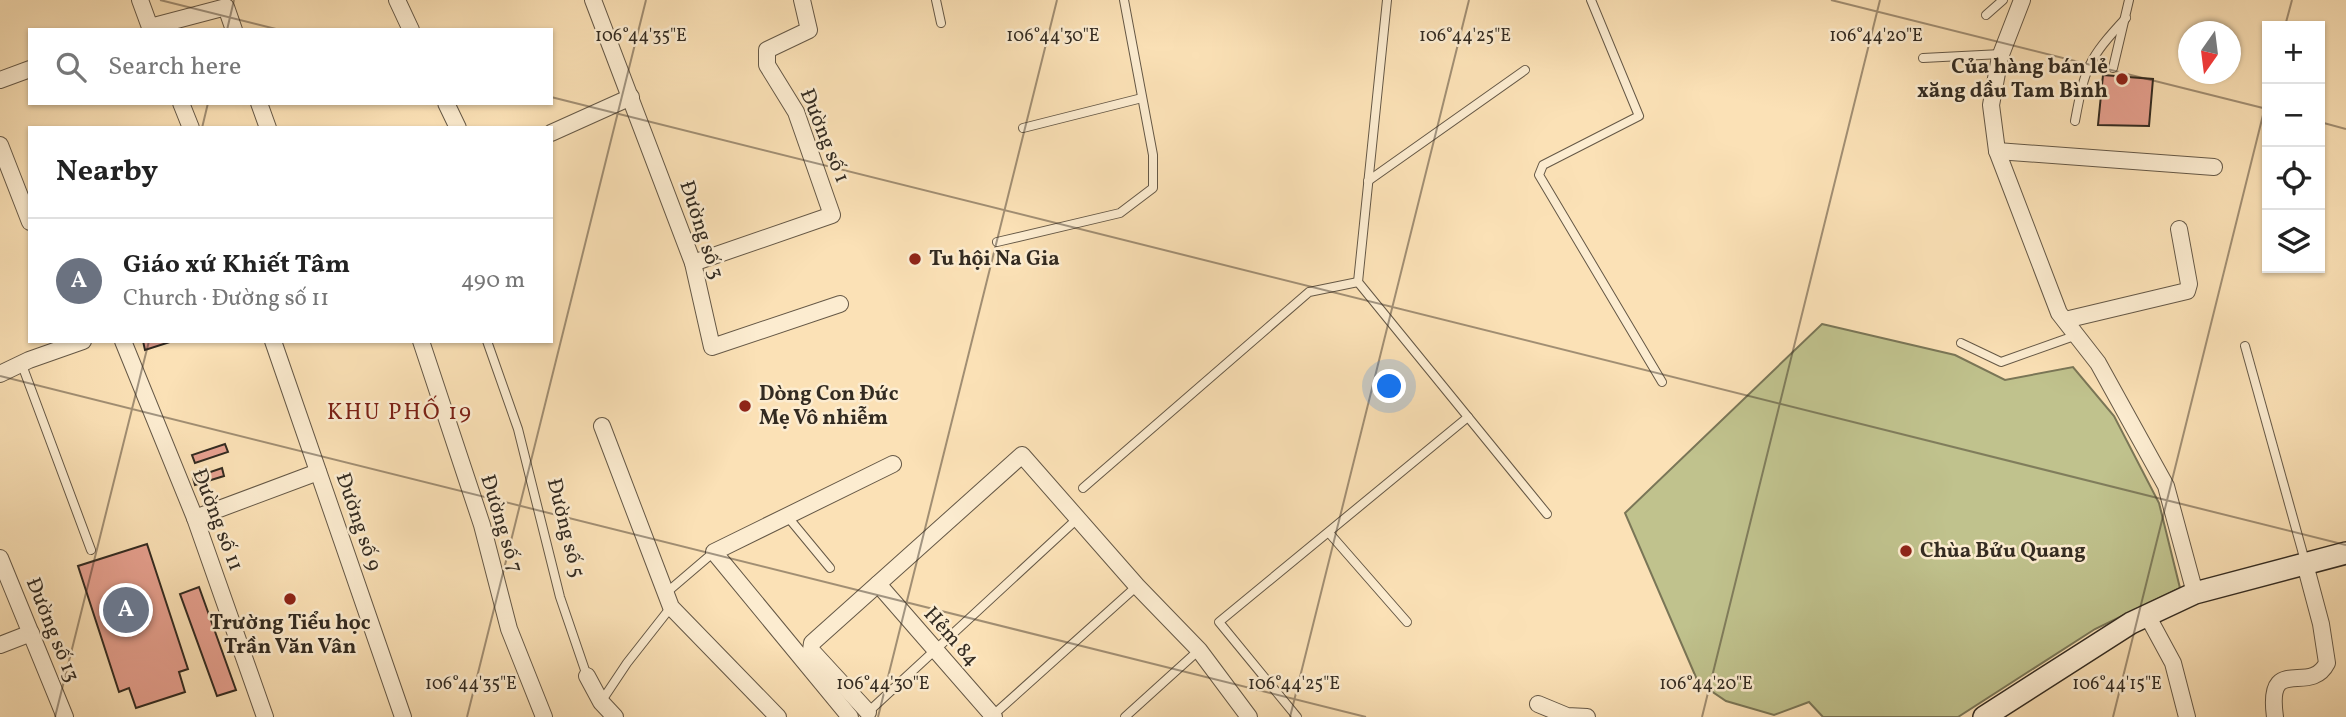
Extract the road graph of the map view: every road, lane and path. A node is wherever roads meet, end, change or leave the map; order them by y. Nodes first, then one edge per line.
1 (140, 0) edge
2 (397, 0) edge
3 (593, 0) edge
4 (802, 0) edge
5 (936, 0) edge
6 (1124, 0) edge
7 (1387, 0) edge
8 (1591, 0) edge
9 (2003, 0) edge
10 (2022, 0) edge
11 (2129, 0) edge
12 (1986, 15) dead end
13 (2126, 18) junction
14 (941, 23) dead end
15 (146, 28) edge
16 (233, 28) edge
17 (410, 28) edge
18 (2001, 54) junction
19 (1923, 58) dead end
20 (2113, 68) dead end
21 (28, 70) edge
22 (1525, 70) dead end
23 (0, 80) edge
24 (631, 97) junction
25 (1142, 98) junction
26 (182, 105) edge
27 (260, 105) edge
28 (447, 105) edge
29 (2075, 121) dead end
30 (190, 126) edge
31 (267, 126) edge
32 (457, 126) edge
33 (1023, 128) dead end
34 (553, 132) edge
35 (0, 145) edge
36 (1997, 151) junction
37 (2214, 167) dead end
38 (1368, 181) junction
39 (28, 217) edge
40 (2179, 229) dead end
41 (997, 242) dead end
42 (693, 262) junction
43 (1358, 282) junction
44 (840, 304) dead end
45 (2065, 320) junction
46 (2077, 335) junction
47 (76, 343) edge
48 (123, 343) edge
49 (273, 343) edge
50 (422, 343) edge
51 (488, 343) edge
52 (1961, 343) dead end
53 (2245, 346) dead end
54 (22, 365) junction
55 (0, 374) edge
56 (1662, 382) dead end
57 (1468, 417) junction
58 (602, 426) dead end
59 (893, 464) dead end
60 (318, 472) junction
61 (1083, 488) dead end
62 (1547, 514) dead end
63 (787, 516) junction
64 (195, 518) junction
65 (1077, 519) junction
66 (1330, 534) junction
67 (91, 551) dead end
68 (715, 552) junction
69 (2346, 553) edge
70 (0, 558) edge
71 (2305, 564) junction
72 (830, 568) dead end
73 (878, 584) junction
74 (1137, 586) junction
75 (2195, 593) junction
76 (668, 600) junction
77 (2147, 615) junction
78 (1407, 622) dead end
79 (31, 633) junction
80 (0, 645) edge
81 (934, 650) junction
82 (1199, 650) junction
83 (587, 676) joint
84 (601, 702) junction
85 (1538, 704) dead end
86 (865, 715) edge
87 (993, 716) edge
88 (65, 717) edge
89 (265, 717) edge
90 (403, 717) edge
91 (544, 717) edge
92 (615, 717) edge
93 (778, 717) edge
94 (850, 717) edge
95 (1125, 717) edge
96 (1249, 717) edge
97 (1297, 717) edge
98 (1587, 717) edge
99 (1984, 717) edge
100 (2187, 717) edge
101 (2275, 717) edge

1 - 15 street
2 - 17 street
3 - 24 street, Đường số 3
4 - 42 street, Đường số 1
5 - 14 lane
6 - 25 lane
7 - 38 lane
8 - 56 lane
9 - 12 lane
10 - 18 street
11 - 13 lane
13 - 20 lane
13 - 29 lane
15 - 16 street
18 - 19 lane
18 - 36 street
21 - 23 street
22 - 38 lane
24 - 34 street
24 - 42 street, Đường số 3
25 - 33 lane
25 - 41 lane
26 - 30 street
27 - 31 street
28 - 32 street
35 - 39 street
36 - 37 street
36 - 45 street
38 - 43 lane
40 - 45 street
42 - 44 street, Đường số 3
43 - 57 lane
43 - 61 lane
45 - 46 street
46 - 52 lane
46 - 75 street
47 - 54 street
48 - 64 street, Đường số 11
49 - 60 street, Đường số 9
50 - 91 street, Đường số 7
51 - 83 lane, Đường số 5
53 - 71 lane
54 - 55 street
54 - 67 lane
57 - 62 lane
57 - 66 lane
58 - 76 street
59 - 63 street
60 - 64 street
60 - 90 street, Đường số 9
63 - 68 street
63 - 72 lane
64 - 89 street, Đường số 11
65 - 73 street
65 - 74 street
65 - 81 lane
66 - 78 lane
66 - 97 lane
68 - 76 lane
68 - 94 street
69 - 71 street
70 - 79 street, Đường số 13
71 - 75 street
71 - 101 street
73 - 81 street, Hẻm 84
73 - 86 street
74 - 82 street
74 - 87 lane
75 - 77 street
76 - 84 lane
76 - 93 street
77 - 99 street
77 - 100 street
79 - 80 street
79 - 88 street, Đường số 13
81 - 86 lane
81 - 87 street, Hẻm 84
82 - 95 lane
82 - 96 street
83 - 84 street, Đường số 5
84 - 92 street, Đường số 5
85 - 98 street

